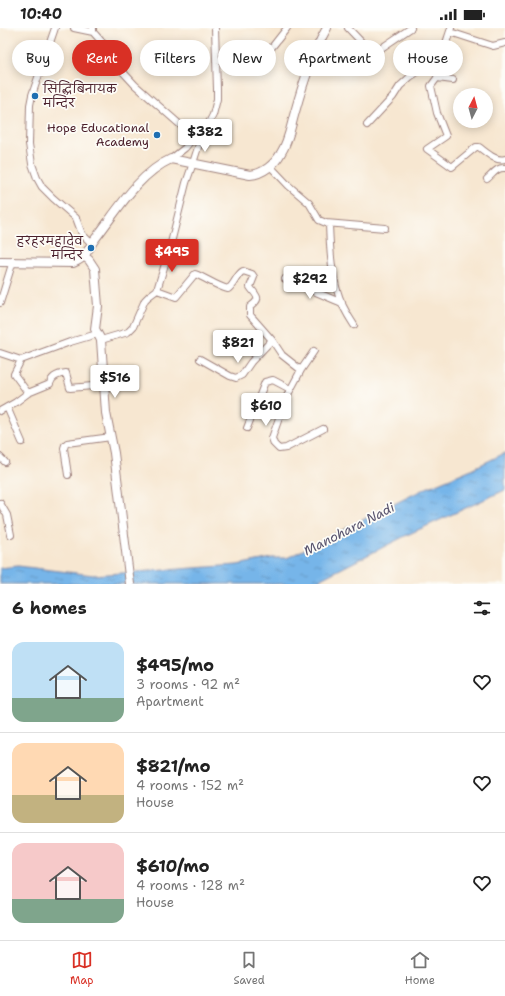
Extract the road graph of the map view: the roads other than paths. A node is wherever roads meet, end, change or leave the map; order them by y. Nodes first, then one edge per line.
1 (55, 28) edge
2 (74, 28) edge
3 (215, 28) edge
4 (287, 28) edge
5 (327, 28) edge
6 (348, 28) edge
7 (411, 28) edge
8 (92, 30) edge
9 (451, 30) edge
10 (448, 40) edge
11 (505, 43) edge
12 (216, 61) junction
13 (410, 76) edge
14 (437, 78) joint
15 (453, 80) dead end
16 (366, 125) dead end
17 (198, 137) junction
18 (171, 159) junction
19 (504, 159) edge
20 (193, 163) junction
21 (270, 166) junction
22 (503, 168) edge
23 (487, 179) dead end
24 (329, 224) junction
25 (385, 228) dead end
26 (92, 244) junction
27 (84, 257) junction
28 (0, 262) edge
29 (13, 262) junction
30 (285, 279) dead end
31 (157, 290) junction
32 (0, 303) edge
33 (342, 303) junction
34 (354, 325) dead end
35 (99, 337) junction
36 (272, 340) junction
37 (314, 351) dead end
38 (0, 353) edge
39 (200, 358) dead end
40 (21, 360) junction
41 (301, 370) junction
42 (104, 385) junction
43 (290, 389) junction
44 (28, 393) junction
45 (7, 407) junction
46 (0, 411) edge
47 (247, 428) dead end
48 (323, 429) dead end
49 (111, 437) junction
50 (22, 442) dead end
51 (0, 456) edge
52 (5, 462) dead end
53 (68, 475) dead end
54 (0, 503) edge
55 (11, 535) dead end
56 (130, 584) edge

1 - 26 street
2 - 8 street
3 - 12 street
4 - 12 street
5 - 21 main road
6 - 7 street
8 - 17 street
9 - 10 street
9 - 11 street
12 - 17 street
13 - 16 street
14 - 15 street
14 - 19 street
17 - 18 street
17 - 20 street
18 - 20 main road
18 - 26 main road
19 - 22 street
20 - 21 main road
20 - 31 street
21 - 24 street
22 - 23 street
24 - 25 street
24 - 33 street
26 - 27 main road
27 - 29 main road
27 - 35 main road
28 - 29 main road
29 - 32 street
30 - 33 street
31 - 35 street
31 - 36 street
33 - 34 street
35 - 40 street
35 - 42 main road
36 - 39 street
36 - 41 street
37 - 41 street
38 - 40 street
40 - 44 street
41 - 43 street
42 - 44 street
42 - 49 main road
43 - 47 street
43 - 48 street
44 - 45 street
45 - 46 street
45 - 50 street
49 - 53 street
49 - 56 main road
51 - 52 street
54 - 55 street

